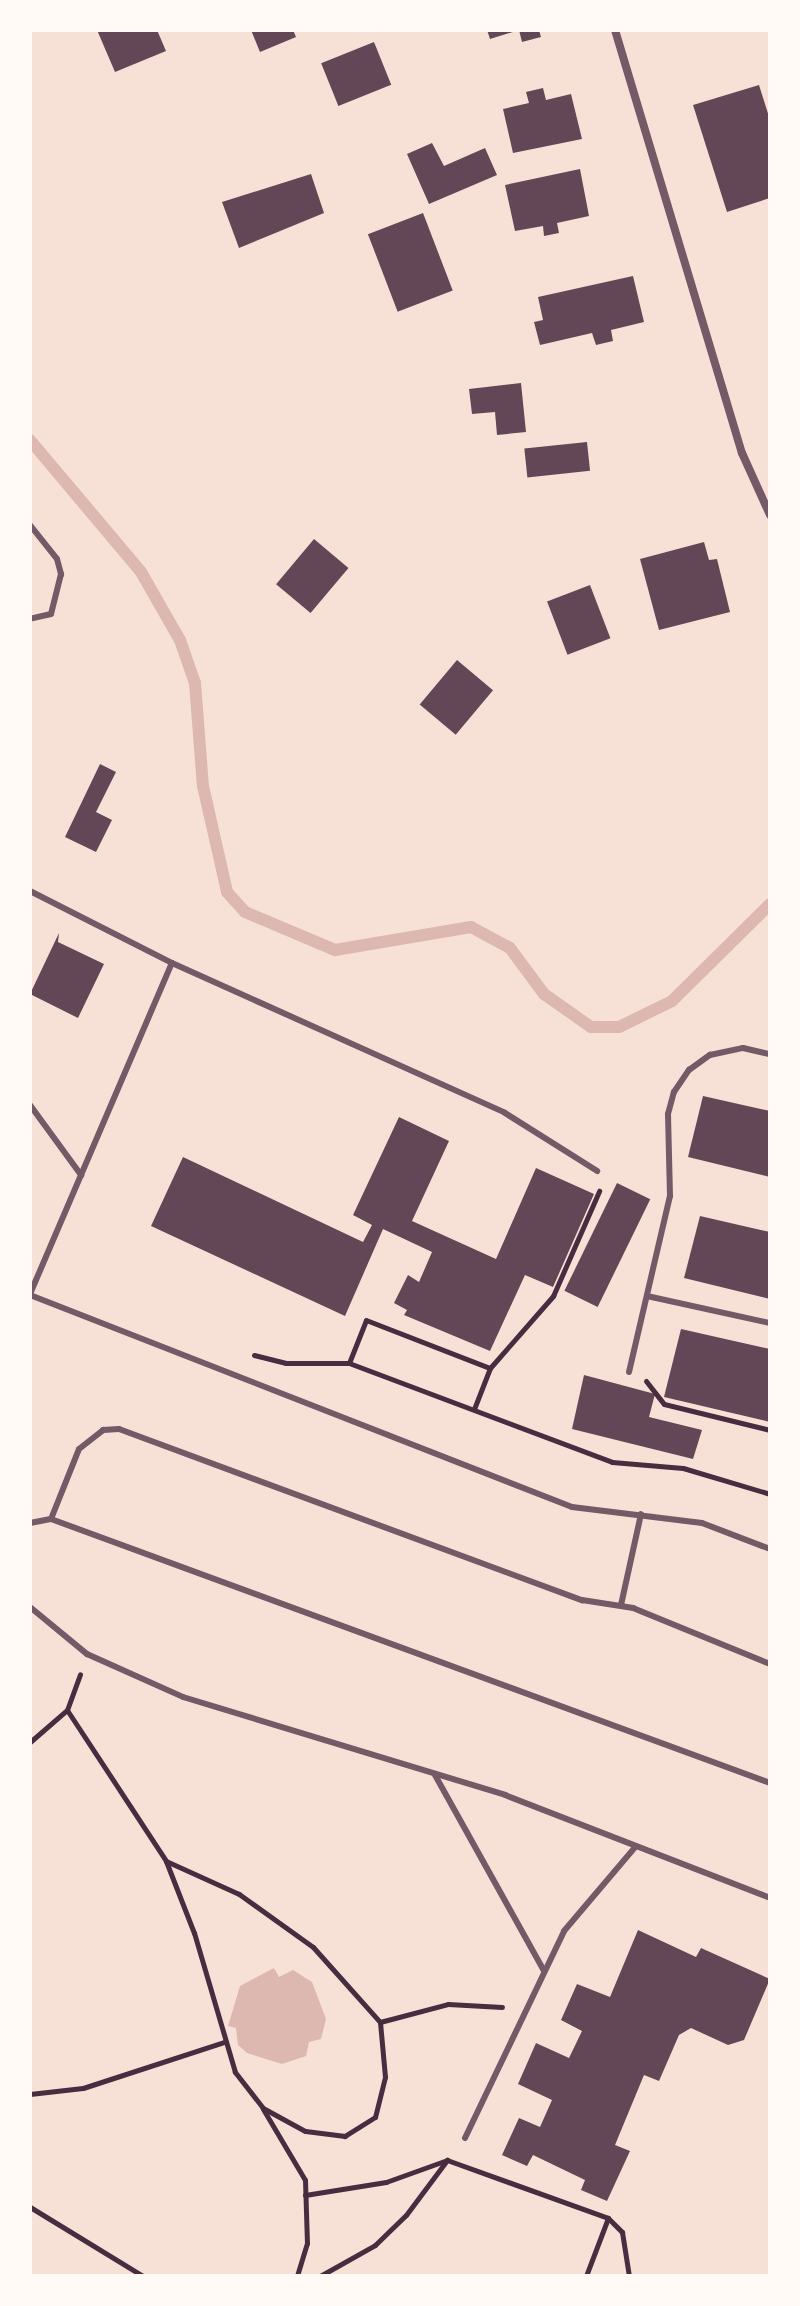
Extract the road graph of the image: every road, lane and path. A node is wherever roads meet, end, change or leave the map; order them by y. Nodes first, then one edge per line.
1 (615, 30) edge
2 (770, 515) edge
3 (30, 525) edge
4 (30, 619) edge
5 (30, 891) edge
6 (172, 963) junction
7 (770, 1054) edge
8 (30, 1105) edge
9 (597, 1171) joint
10 (81, 1175) junction
11 (30, 1294) edge
12 (647, 1296) junction
13 (770, 1323) edge
14 (246, 1353) dead end
15 (349, 1363) junction
16 (490, 1368) junction
17 (629, 1372) joint
18 (474, 1409) junction
19 (770, 1430) edge
20 (770, 1494) edge
21 (641, 1514) junction
22 (51, 1519) junction
23 (30, 1523) edge
24 (770, 1549) edge
25 (621, 1605) junction
26 (30, 1607) edge
27 (87, 1654) junction
28 (770, 1664) edge
29 (67, 1710) junction
30 (30, 1742) edge
31 (435, 1775) junction
32 (770, 1783) edge
33 (636, 1846) junction
34 (166, 1861) junction
35 (770, 1898) edge
36 (544, 1971) junction
37 (527, 2008) junction
38 (380, 2022) junction
39 (224, 2042) junction
40 (30, 2094) edge
41 (263, 2108) junction
42 (465, 2138) joint
43 (447, 2160) junction
44 (305, 2195) junction
45 (30, 2207) edge
46 (608, 2218) junction
47 (143, 2276) edge
48 (297, 2276) edge
49 (320, 2276) edge
50 (586, 2276) edge
51 (629, 2276) edge

1 - 2 street
3 - 4 lane
5 - 6 lane
6 - 9 lane
6 - 10 lane
7 - 12 lane
8 - 10 lane
9 - 16 path
10 - 11 lane
11 - 21 lane
12 - 13 lane
12 - 17 lane
14 - 15 path
15 - 16 path
15 - 18 path
16 - 18 path
17 - 19 path
18 - 20 path
21 - 24 lane
21 - 25 lane
22 - 23 lane
22 - 25 lane
22 - 32 lane
25 - 28 lane
26 - 27 lane
27 - 29 path
27 - 31 lane
29 - 30 path
29 - 34 path
31 - 33 lane
31 - 36 lane
33 - 35 lane
33 - 36 lane
34 - 38 path
34 - 39 path
36 - 37 lane
37 - 38 path
37 - 42 lane
38 - 41 path
39 - 40 path
39 - 41 path
41 - 44 path
42 - 43 path
43 - 44 path
43 - 46 path
43 - 49 path
44 - 48 path
45 - 47 path
46 - 50 path
46 - 51 path

